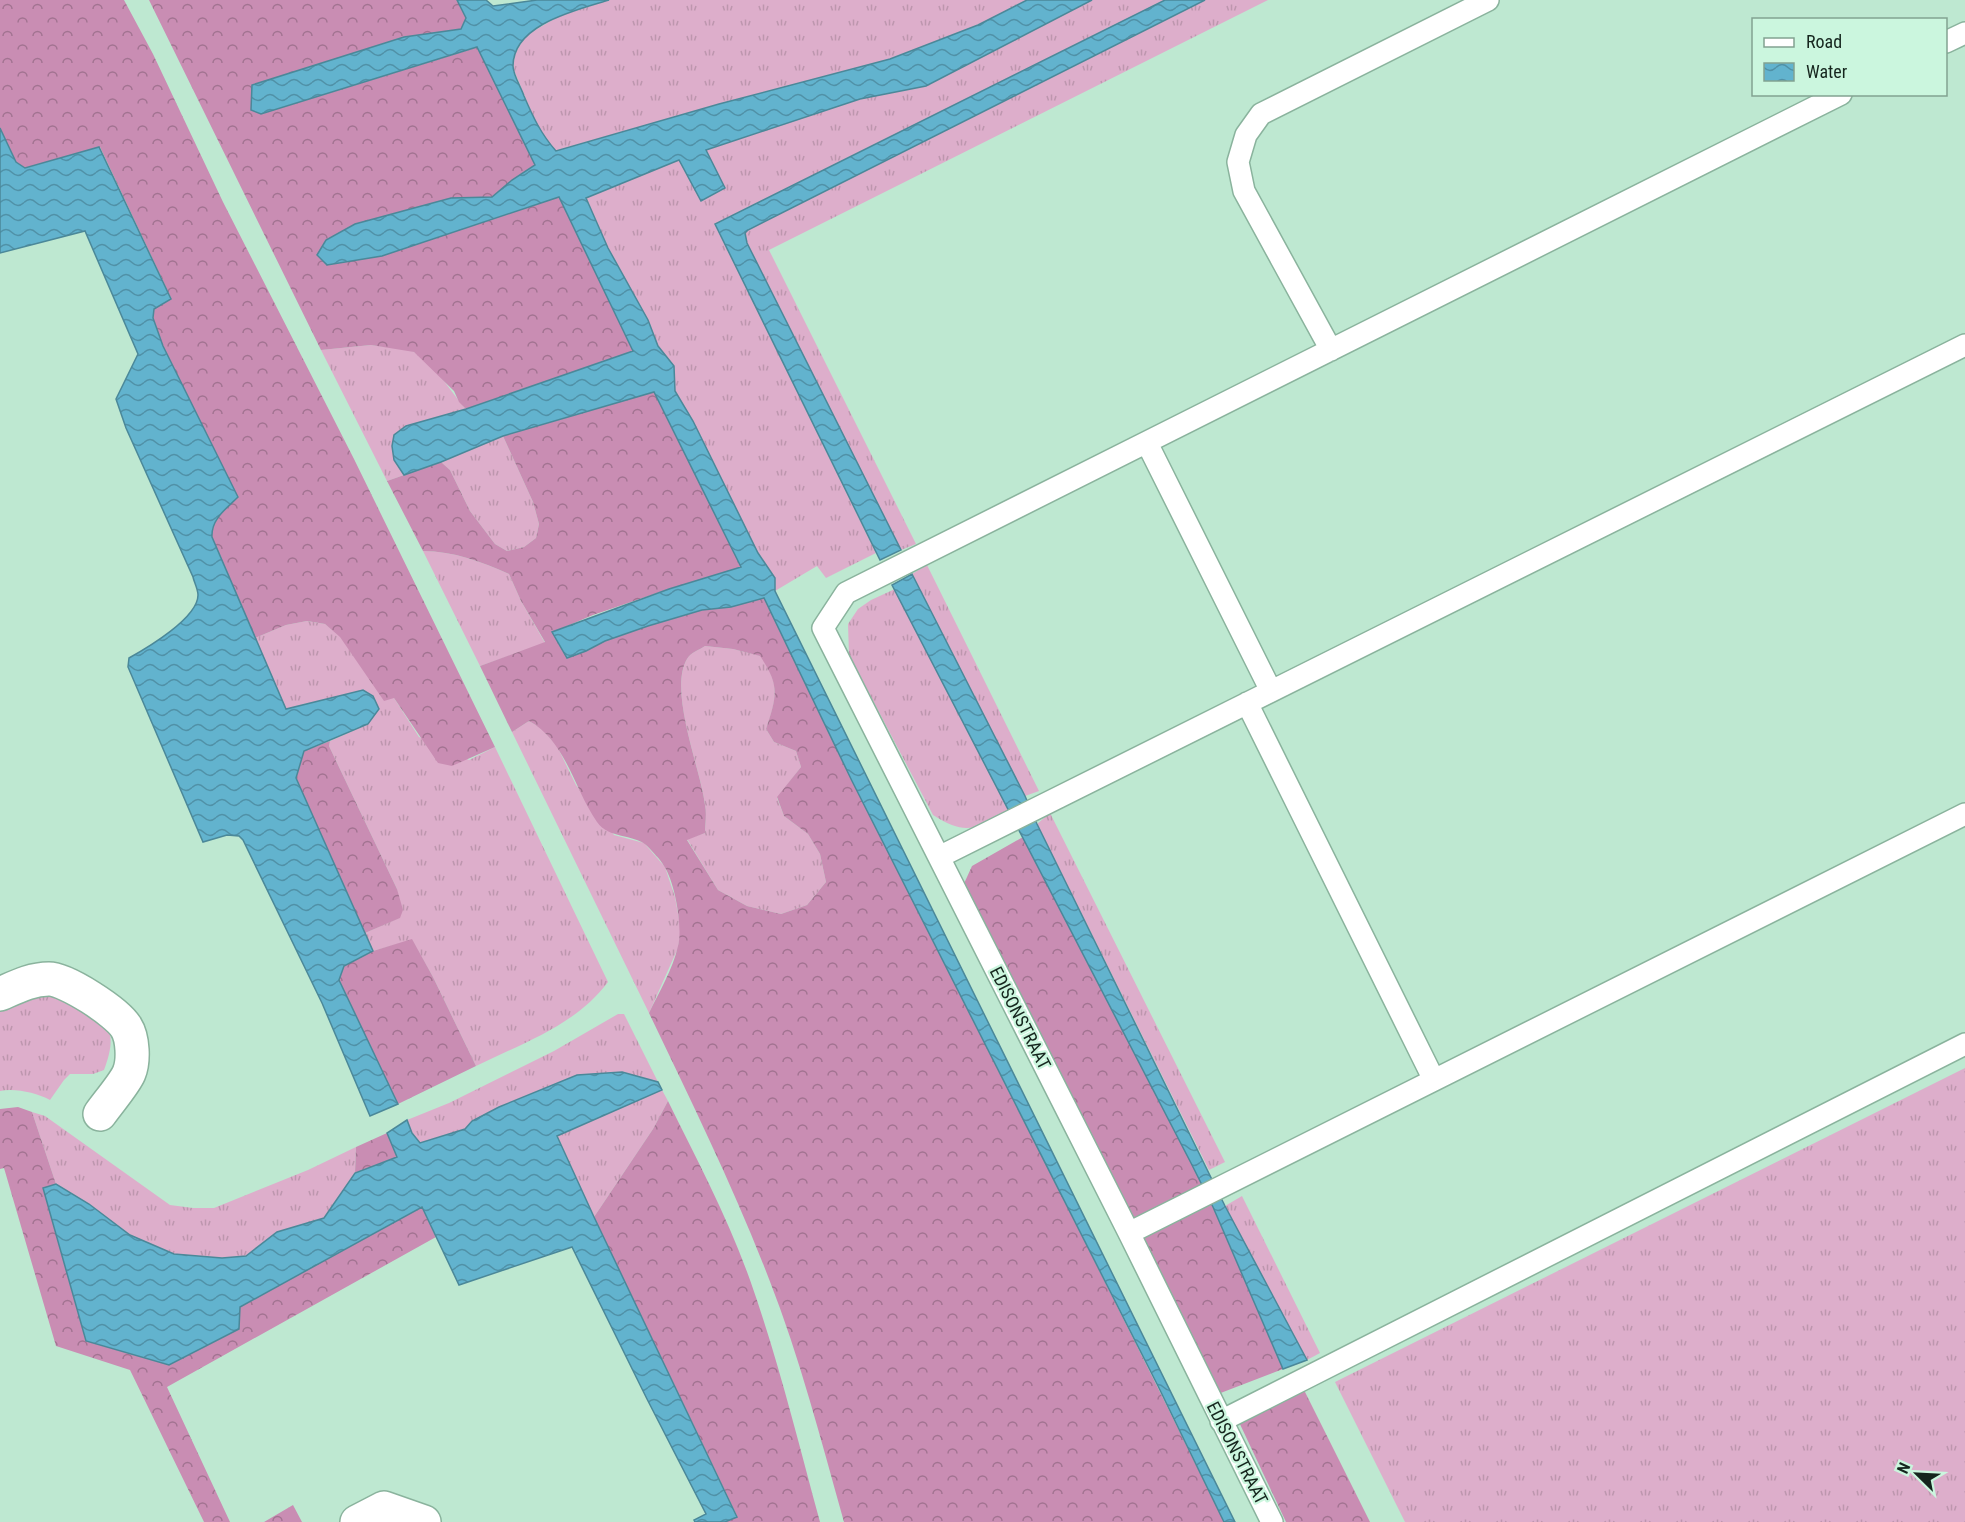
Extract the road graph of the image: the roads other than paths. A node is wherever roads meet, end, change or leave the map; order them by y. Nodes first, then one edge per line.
1 (1488, 0) edge
2 (1965, 33) edge
3 (1947, 42) edge
4 (1837, 96) edge
5 (1965, 345) edge
6 (1331, 350) junction
7 (1147, 443) junction
8 (1272, 691) junction
9 (1247, 704) junction
10 (1965, 814) edge
11 (939, 857) junction
12 (0, 994) edge
13 (1965, 1044) edge
14 (1434, 1080) junction
15 (100, 1114) dead end
16 (1129, 1233) junction
17 (1221, 1421) junction
18 (357, 1522) edge
19 (424, 1522) edge
20 (1272, 1522) edge

1 - 6 lane
2 - 3 lane
4 - 6 lane
5 - 8 lane
6 - 7 lane
7 - 8 lane
7 - 11 lane, EDISONSTRAAT
8 - 9 lane
9 - 11 lane
9 - 14 lane
10 - 14 lane
11 - 16 lane, EDISONSTRAAT
12 - 15 street
13 - 17 lane
14 - 16 lane
16 - 17 lane, EDISONSTRAAT
17 - 20 lane, EDISONSTRAAT
18 - 19 street

